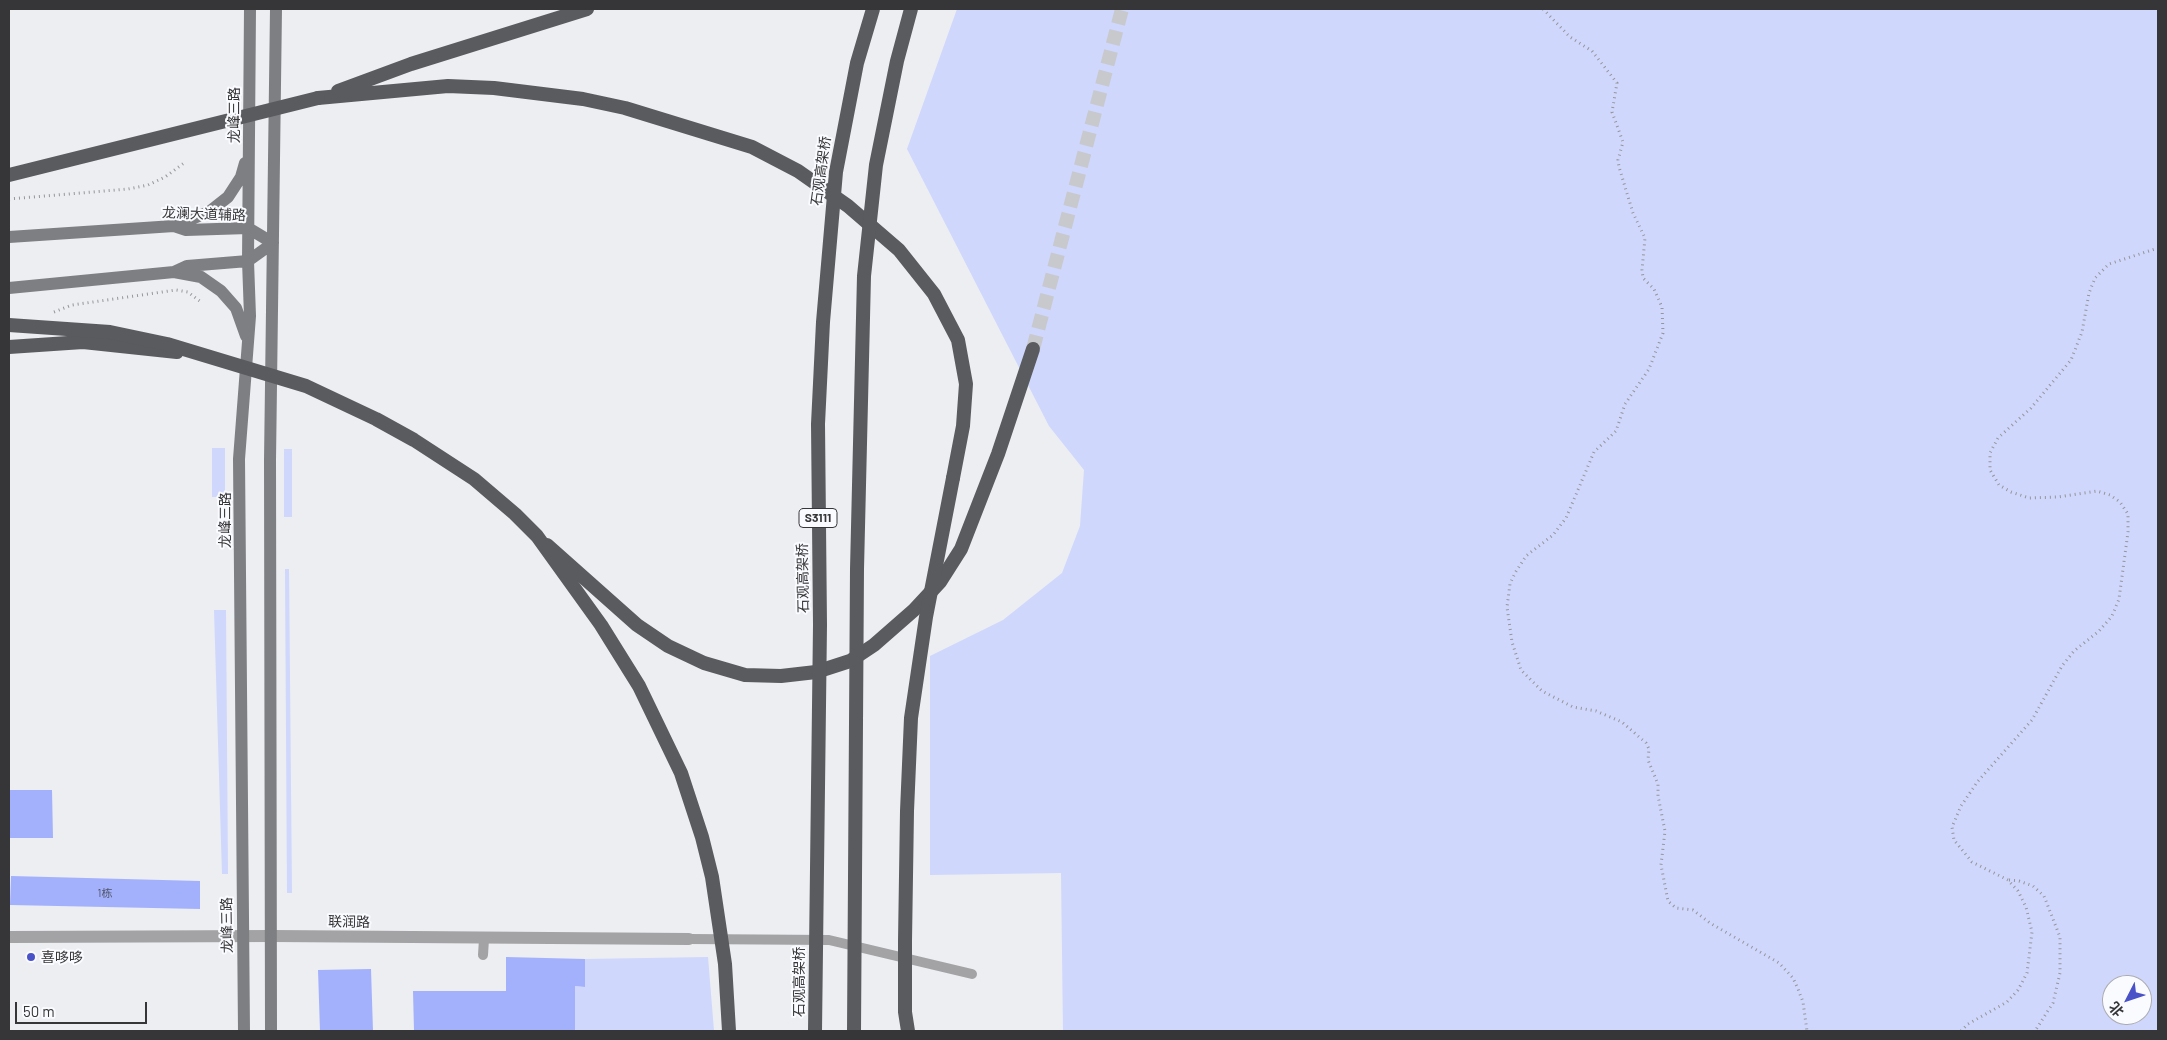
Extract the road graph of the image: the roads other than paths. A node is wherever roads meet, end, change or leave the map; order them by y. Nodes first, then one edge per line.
1 (250, 9) edge
2 (276, 9) edge
3 (587, 9) edge
4 (873, 9) edge
5 (911, 9) edge
6 (318, 98) junction
7 (249, 144) junction
8 (9, 175) edge
9 (174, 226) junction
10 (248, 228) junction
11 (9, 237) edge
12 (273, 243) junction
13 (248, 261) junction
14 (174, 272) junction
15 (9, 288) edge
16 (9, 325) edge
17 (248, 340) junction
18 (9, 347) edge
19 (1033, 349) tunnel mouth
20 (230, 363) junction
21 (537, 536) junction
22 (242, 936) junction
23 (273, 936) junction
24 (9, 937) edge
25 (484, 939) junction
26 (689, 939) joint
27 (483, 955) dead end
28 (972, 974) dead end
29 (244, 1031) edge
30 (271, 1031) edge
31 (729, 1031) edge
32 (815, 1031) edge
33 (854, 1031) edge
34 (908, 1031) edge

1 - 7 main road, 龙峰三路
2 - 12 main road
3 - 6 highway
4 - 32 highway, 石观高架桥 / S3111, bridge
5 - 33 highway, bridge
6 - 8 highway, bridge
6 - 34 highway, bridge
7 - 9 main road
7 - 10 main road, 龙峰三路
9 - 10 main road, 龙澜大道辅路
9 - 11 main road, 龙澜大道辅路
10 - 12 main road, 龙澜大道辅路
10 - 13 main road, 龙峰三路
12 - 13 main road
12 - 23 main road
13 - 14 main road
13 - 17 main road, 龙峰三路
14 - 15 main road
14 - 17 main road
16 - 20 highway, bridge
17 - 22 main road, 龙峰三路
18 - 20 highway, bridge
19 - 21 highway, bridge
20 - 21 highway, bridge
21 - 31 highway, bridge
22 - 23 street, 联润路
22 - 24 street, 联润路
22 - 29 main road, 龙峰三路
23 - 25 street, 联润路
23 - 30 main road
25 - 26 street, 联润路
25 - 27 lane
26 - 28 lane

